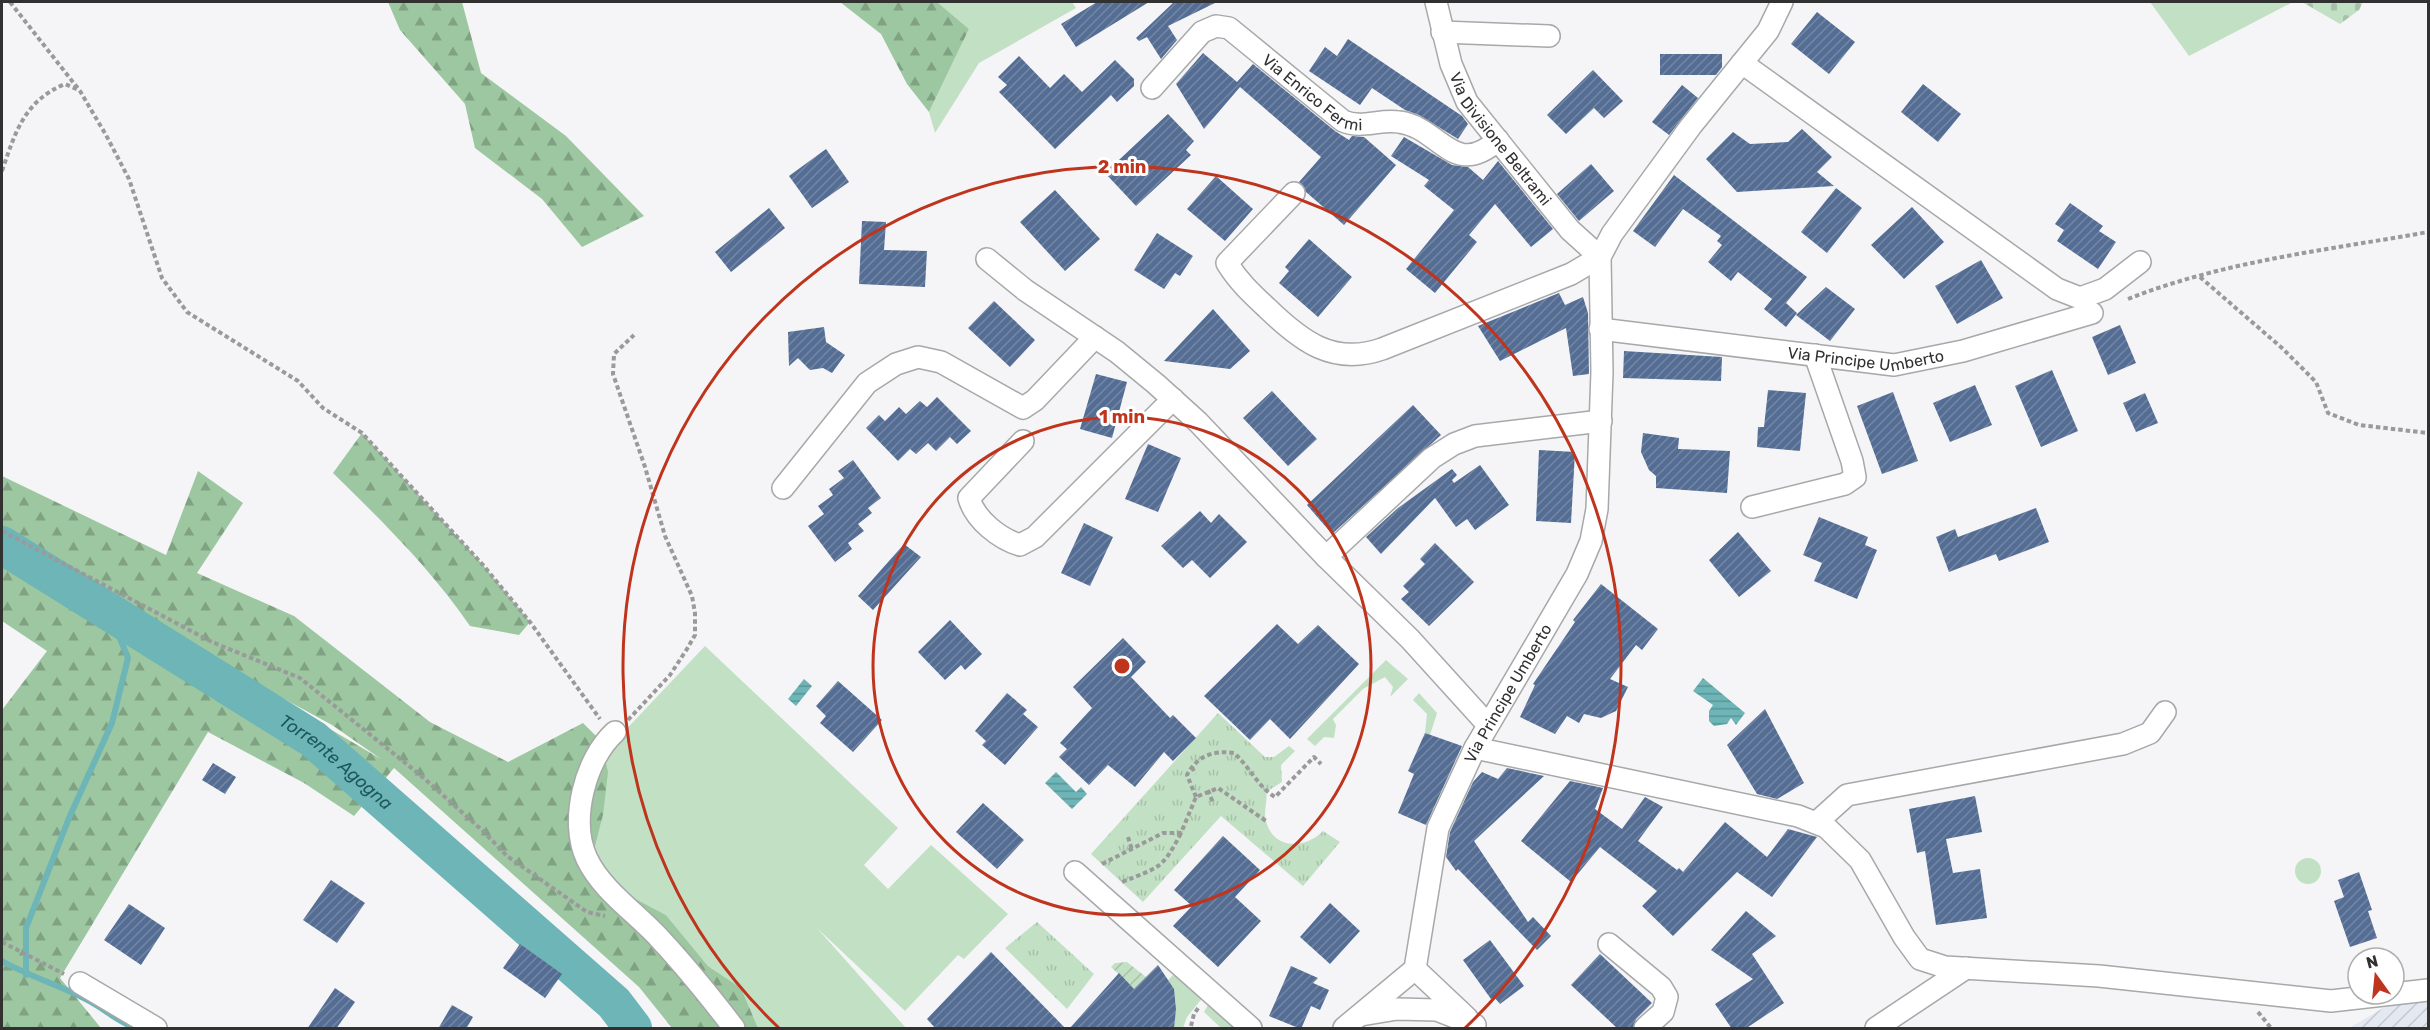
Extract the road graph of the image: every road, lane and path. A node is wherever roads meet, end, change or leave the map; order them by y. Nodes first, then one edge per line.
1 (9, 2) edge
2 (1436, 2) edge
3 (1782, 2) edge
4 (1442, 32) junction
5 (1550, 36) dead end
6 (1742, 63) junction
7 (1152, 88) dead end
8 (80, 91) junction
9 (1498, 140) junction
10 (2, 171) edge
11 (1294, 194) dead end
12 (2428, 232) edge
13 (1600, 257) junction
14 (987, 259) dead end
15 (2140, 262) dead end
16 (2199, 276) junction
17 (2124, 301) dead end
18 (2092, 313) dead end
19 (1600, 329) junction
20 (634, 335) dead end
21 (1095, 337) junction
22 (1815, 355) junction
23 (1173, 399) junction
24 (1601, 421) junction
25 (2428, 433) edge
26 (1023, 441) dead end
27 (783, 488) dead end
28 (1752, 507) dead end
29 (2, 531) edge
30 (1326, 557) junction
31 (2165, 712) dead end
32 (1488, 725) junction
33 (615, 732) junction
34 (1474, 748) junction
35 (1322, 764) dead end
36 (1192, 767) junction
37 (1195, 774) dead end
38 (1208, 790) junction
39 (1196, 797) junction
40 (1213, 803) dead end
41 (1266, 820) dead end
42 (1816, 823) junction
43 (1181, 832) junction
44 (1128, 837) dead end
45 (1132, 850) junction
46 (1102, 864) dead end
47 (1075, 872) dead end
48 (1122, 882) dead end
49 (644, 924) junction
50 (2, 942) edge
51 (1609, 944) dead end
52 (1966, 968) junction
53 (1415, 969) junction
54 (80, 983) joint
55 (2428, 990) edge
56 (1352, 1022) edge
57 (1477, 1027) edge
58 (156, 1029) edge
59 (734, 1029) edge
60 (1251, 1029) edge
61 (1645, 1029) edge
62 (1876, 1029) edge

1 - 8 path
2 - 4 street, Via Divisione Beltrami
3 - 6 street
4 - 5 street
4 - 9 street, Via Divisione Beltrami
6 - 13 street
6 - 15 street
7 - 9 street, Via Enrico Fermi
8 - 10 path
8 - 33 path
9 - 13 street, Via Divisione Beltrami
11 - 13 street
12 - 16 path
13 - 19 street, Via Principe Umberto
14 - 21 street
16 - 17 path
16 - 25 path
18 - 22 street, Via Principe Umberto
19 - 22 street, Via Principe Umberto
19 - 24 street, Via Principe Umberto
20 - 33 path
21 - 23 street
21 - 27 street
22 - 28 street
23 - 26 street
23 - 30 street
24 - 30 street
24 - 32 street, Via Principe Umberto
29 - 49 path
30 - 32 street
31 - 42 street
32 - 34 street, Via Principe Umberto
33 - 49 street
34 - 42 street
34 - 53 street, Via Principe Umberto
35 - 36 path
36 - 37 path
36 - 39 path
38 - 39 path
38 - 40 path
38 - 41 path
39 - 43 path
42 - 52 street
43 - 45 path
43 - 48 path
44 - 45 path
45 - 46 path
47 - 60 street
49 - 59 street
50 - 54 path
51 - 61 street
52 - 55 street
52 - 62 street
53 - 56 street
53 - 57 street
54 - 58 street
56 - 57 street

